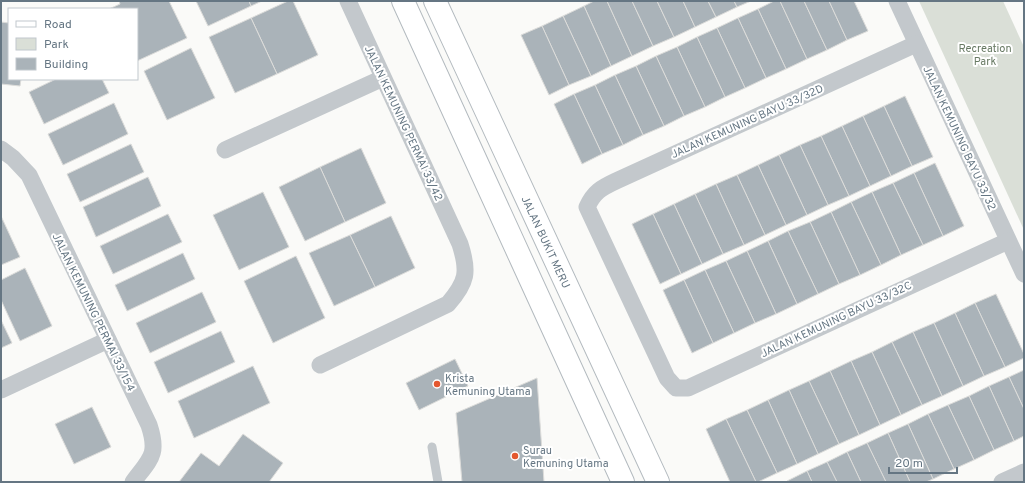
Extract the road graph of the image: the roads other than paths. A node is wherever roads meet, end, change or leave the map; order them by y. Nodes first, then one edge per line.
1 (348, 1) edge
2 (403, 1) edge
3 (435, 1) edge
4 (897, 1) edge
5 (916, 44) junction
6 (383, 78) junction
7 (1, 149) edge
8 (225, 150) dead end
9 (1008, 241) junction
10 (1024, 274) edge
11 (108, 340) junction
12 (320, 365) dead end
13 (667, 378) joint
14 (1, 390) edge
15 (432, 447) dead end
16 (1024, 472) edge
17 (133, 482) edge
18 (438, 482) edge
19 (623, 482) edge
20 (658, 482) edge
21 (1002, 482) edge

1 - 6 street, JALAN KEMUNING PERMAI 33/42
2 - 19 main road
3 - 20 main road, JALAN BUKIT MERU
4 - 5 street, JALAN KEMUNING BAYU 33/32
5 - 9 street, JALAN KEMUNING BAYU 33/32
5 - 13 street, JALAN KEMUNING BAYU 33/32D
6 - 8 street
6 - 12 street, JALAN KEMUNING PERMAI 33/42
7 - 11 street, JALAN KEMUNING PERMAI 33/154
9 - 10 street, JALAN KEMUNING BAYU 33/32
9 - 13 street, JALAN KEMUNING BAYU 33/32C
11 - 14 street
11 - 17 street, JALAN KEMUNING PERMAI 33/154
15 - 18 lane
16 - 21 street

